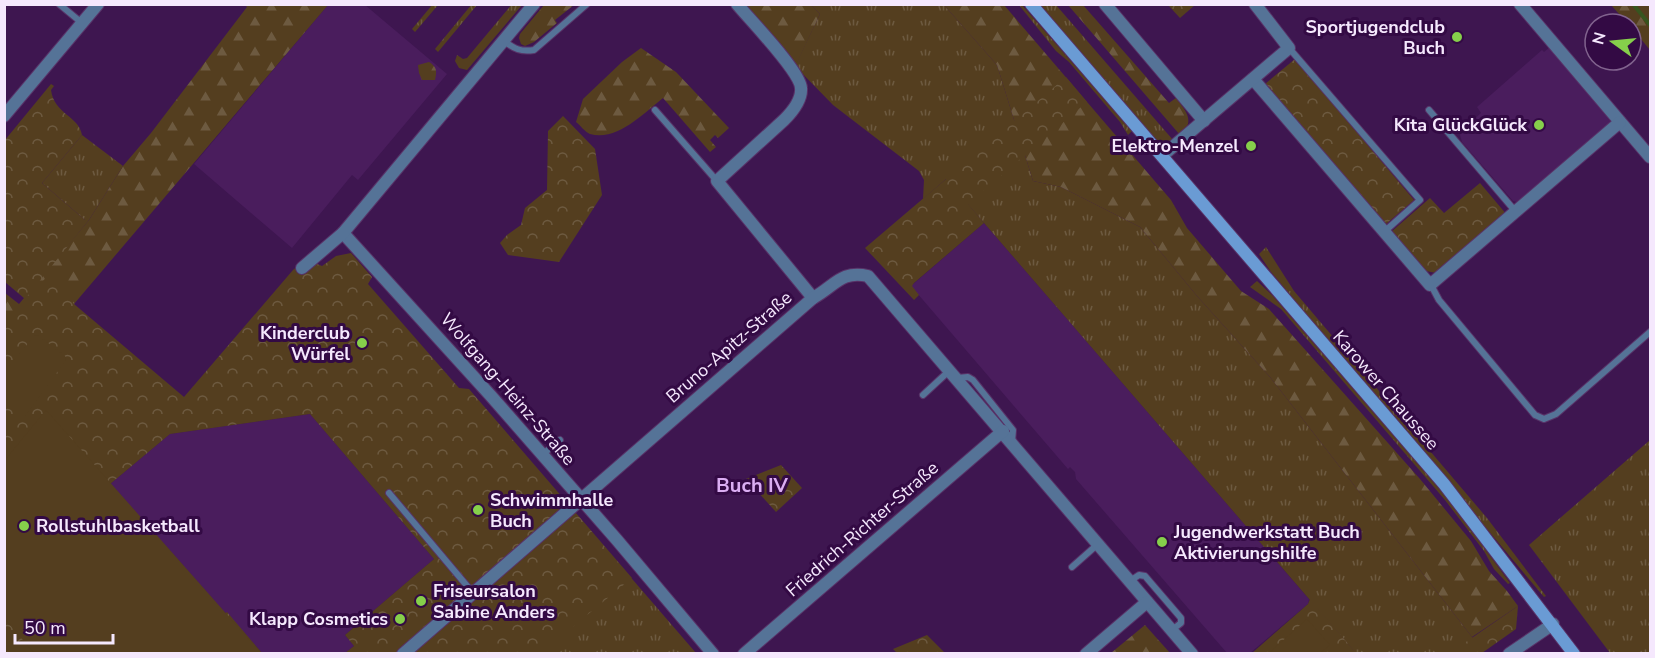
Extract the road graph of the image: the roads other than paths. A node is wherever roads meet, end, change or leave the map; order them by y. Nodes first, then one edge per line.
1 (59, 4) edge
2 (98, 4) edge
3 (534, 4) edge
4 (587, 4) edge
5 (736, 4) edge
6 (1031, 4) edge
7 (1105, 4) edge
8 (1255, 4) edge
9 (1520, 4) edge
10 (82, 23) junction
11 (504, 41) junction
12 (1289, 48) junction
13 (1253, 79) junction
14 (656, 110) dead end
15 (1429, 110) dead end
16 (4, 116) edge
17 (1204, 121) junction
18 (1620, 122) junction
19 (1162, 156) junction
20 (1650, 157) edge
21 (717, 181) junction
22 (1516, 212) junction
23 (1385, 231) junction
24 (343, 233) junction
25 (302, 268) dead end
26 (1430, 285) junction
27 (813, 298) junction
28 (1650, 332) edge
29 (954, 374) junction
30 (923, 395) dead end
31 (1003, 431) junction
32 (560, 440) dead end
33 (1012, 442) junction
34 (542, 455) junction
35 (389, 493) dead end
36 (582, 500) junction
37 (1098, 544) junction
38 (1072, 567) dead end
39 (1130, 581) junction
40 (474, 593) junction
41 (1147, 602) junction
42 (1553, 624) junction
43 (1172, 630) junction
44 (403, 654) edge
45 (713, 654) edge
46 (744, 654) edge
47 (1086, 654) edge
48 (1192, 654) edge
49 (1509, 654) edge
50 (1574, 654) edge

1 - 10 lane
2 - 10 street
3 - 11 street
4 - 11 lane
5 - 21 street
6 - 19 main road, Karower Chaussee
7 - 17 street
8 - 12 street
9 - 18 street
10 - 16 street
11 - 24 street
12 - 13 street
12 - 23 lane
13 - 17 street
13 - 23 street
14 - 21 lane, Bruno-Apitz-Straße
15 - 22 lane
17 - 19 street
18 - 20 street
18 - 22 street
19 - 42 main road, Karower Chaussee
21 - 27 street, Bruno-Apitz-Straße
22 - 26 street
23 - 26 street
24 - 25 street
24 - 34 street, Wolfgang-Heinz-Straße
26 - 28 lane
27 - 29 street
27 - 36 street, Bruno-Apitz-Straße
29 - 30 lane
29 - 31 street
29 - 33 lane
31 - 33 street
31 - 46 street, Friedrich-Richter-Straße
32 - 34 lane
33 - 37 street
34 - 36 street, Wolfgang-Heinz-Straße
35 - 40 lane
36 - 40 street, Bruno-Apitz-Straße
36 - 45 street, Wolfgang-Heinz-Straße
37 - 38 lane
37 - 39 street
39 - 41 street
39 - 43 lane
40 - 44 street, Bruno-Apitz-Straße
41 - 43 street
41 - 47 street
42 - 49 street
42 - 50 main road, Karower Chaussee
43 - 48 street

